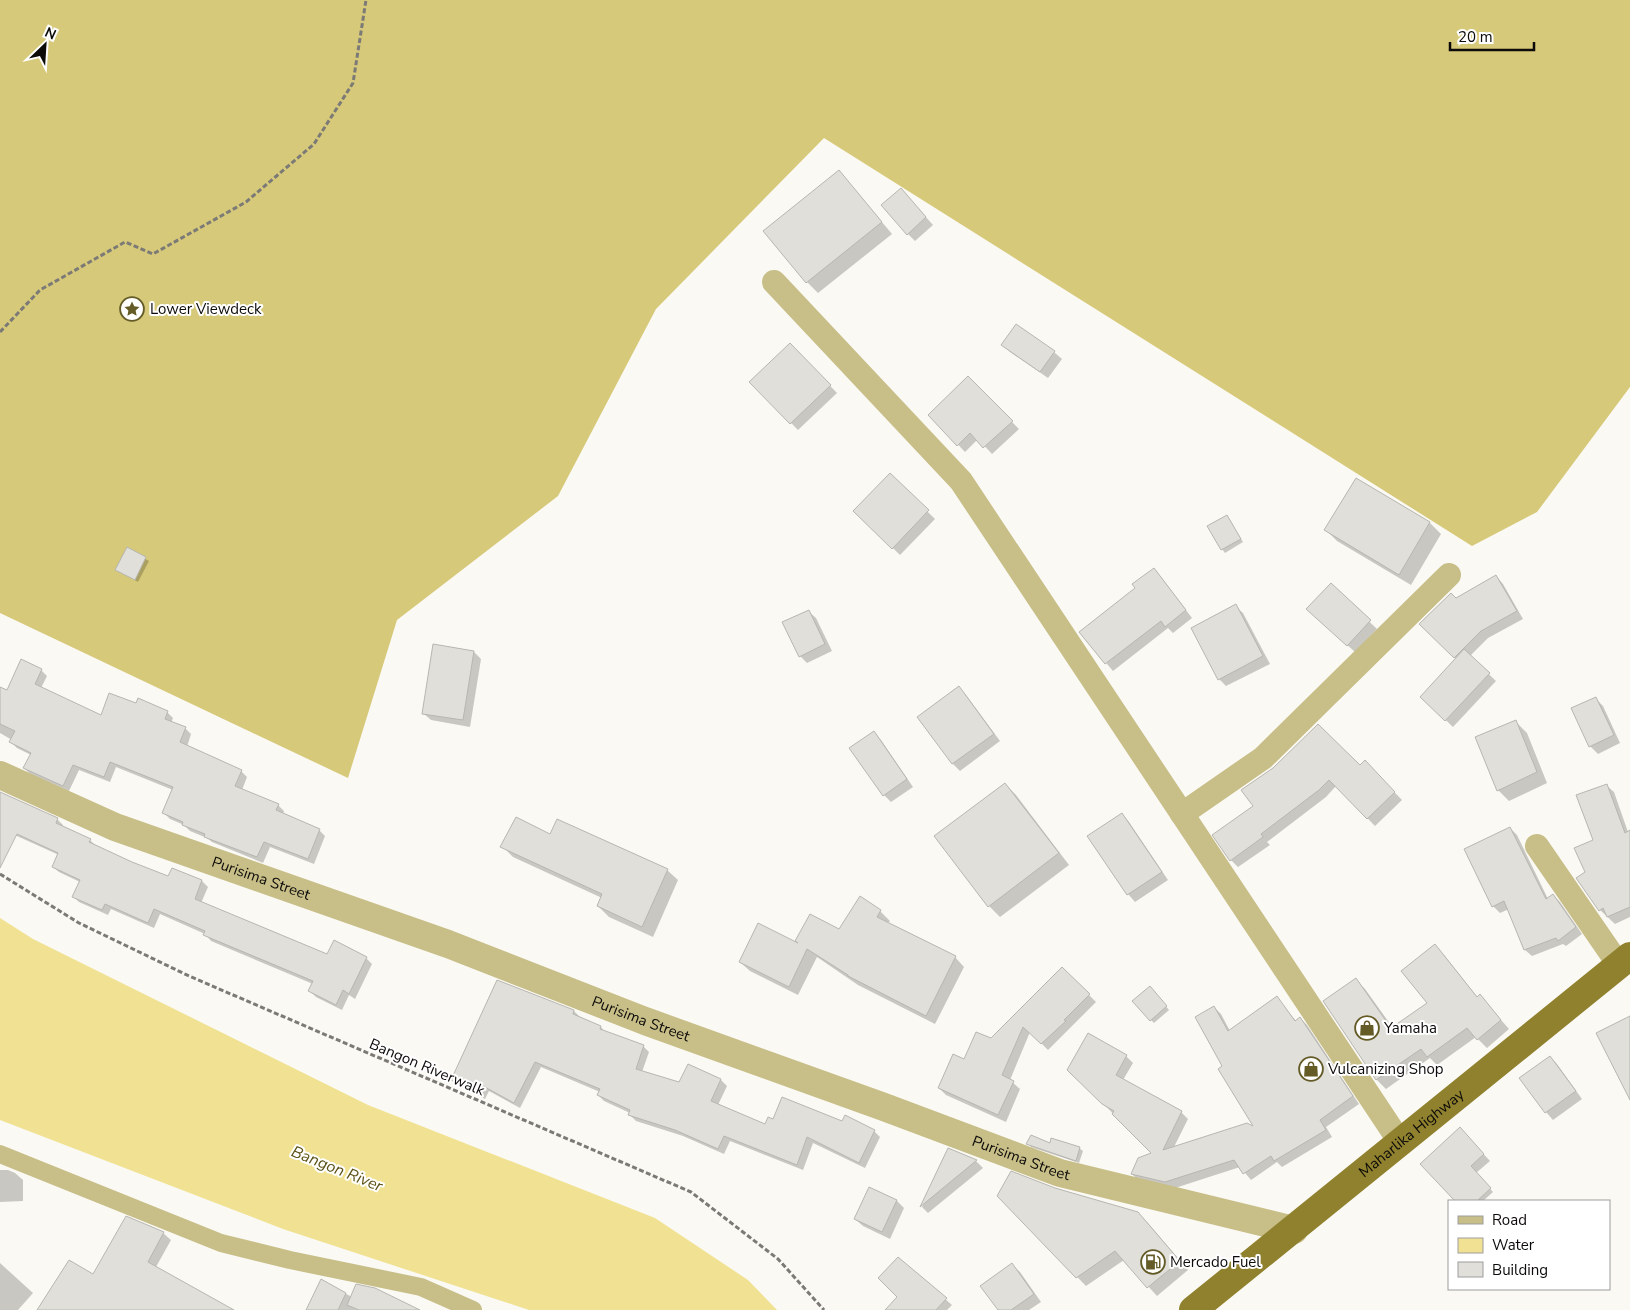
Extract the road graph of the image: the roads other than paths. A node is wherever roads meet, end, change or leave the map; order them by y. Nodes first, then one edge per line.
1 (774, 282) dead end
2 (1449, 575) dead end
3 (0, 775) edge
4 (1182, 814) junction
5 (1537, 846) dead end
6 (1624, 961) edge
7 (1400, 1142) junction
8 (0, 1154) edge
9 (1294, 1230) junction
10 (473, 1310) edge
11 (1193, 1310) edge

1 - 4 street
2 - 4 street
3 - 9 street, Purisima Street
4 - 7 street
5 - 6 street
6 - 7 highway, Maharlika Highway
7 - 9 highway, Maharlika Highway
8 - 10 street
9 - 11 highway, Maharlika Highway

